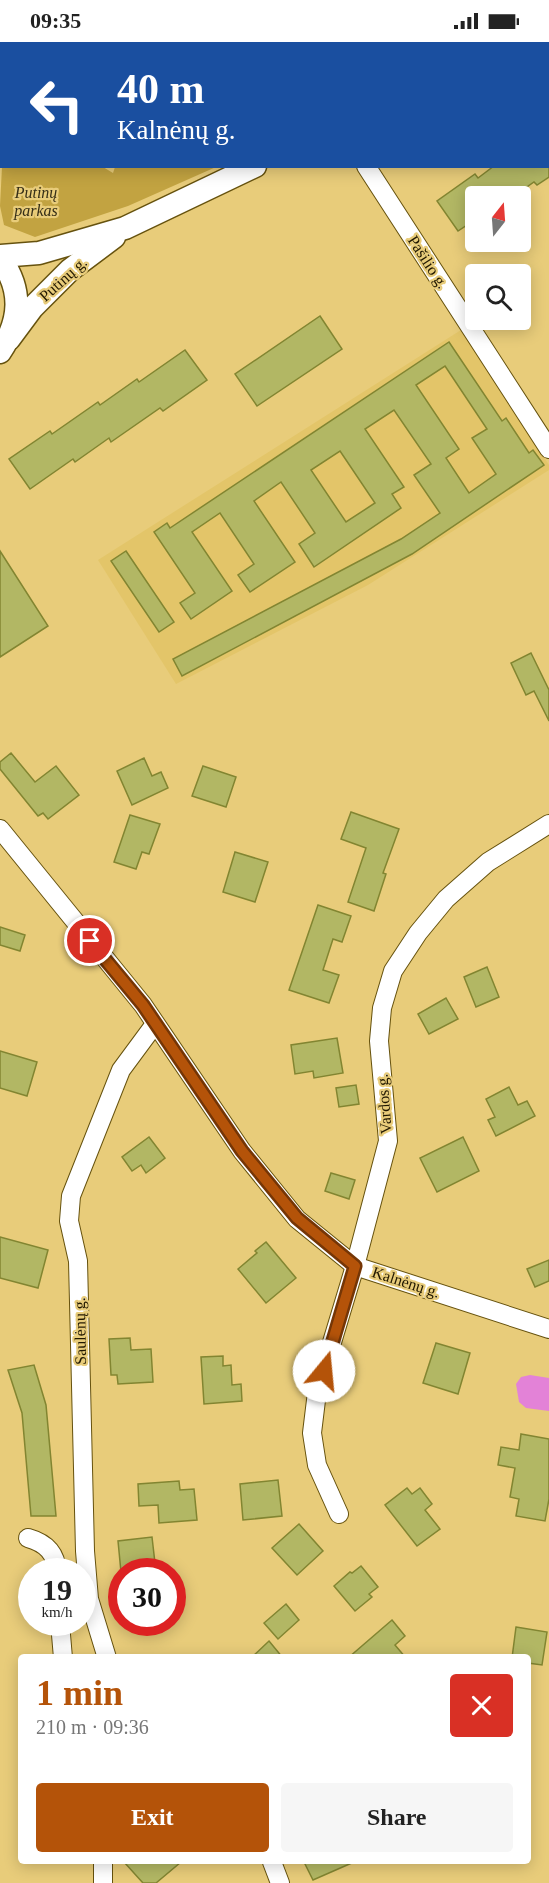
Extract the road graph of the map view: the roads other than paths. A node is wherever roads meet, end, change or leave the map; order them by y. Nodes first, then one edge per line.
1 (251, 168) edge
2 (367, 168) edge
3 (125, 228) junction
4 (0, 257) edge
5 (4, 345) edge
6 (549, 449) edge
7 (549, 824) edge
8 (0, 829) edge
9 (155, 1024) junction
10 (355, 1266) junction
11 (549, 1329) edge
12 (339, 1514) dead end
13 (28, 1538) dead end
14 (55, 1558) edge
15 (61, 1636) edge
16 (63, 1654) edge
17 (106, 1654) edge
18 (103, 1864) edge
19 (273, 1864) edge
20 (103, 1883) edge
21 (280, 1883) edge

1 - 3 main road, Putinų g.
2 - 6 street, Pašilio g.
3 - 4 main road, Putinų g.
3 - 5 main road, Putinų g.
4 - 5 main road
7 - 10 street, Vardos g.
8 - 9 street, Kalnėnų g.
9 - 10 street, Kalnėnų g.
9 - 17 street, Saulėnų g.
10 - 11 street, Kalnėnų g.
10 - 12 street, Vardos g.
13 - 14 street
15 - 16 street
18 - 20 street
19 - 21 street

